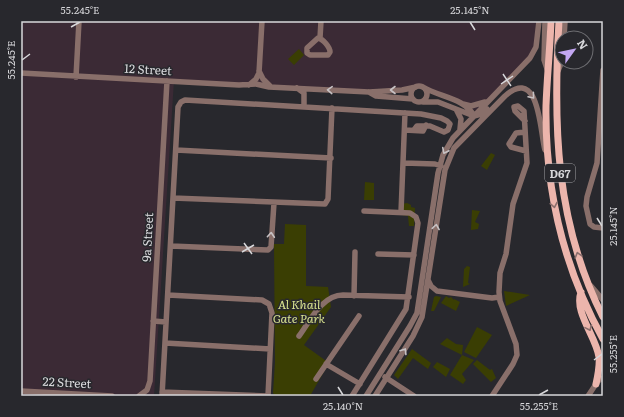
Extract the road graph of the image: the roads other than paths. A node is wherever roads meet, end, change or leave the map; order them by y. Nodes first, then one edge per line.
1 (79, 21) edge
2 (262, 21) edge
3 (320, 21) edge
4 (539, 21) edge
5 (545, 21) edge
6 (551, 21) edge
7 (558, 21) edge
8 (320, 38) dead end
9 (259, 70) junction
10 (558, 70) edge
11 (603, 70) edge
12 (548, 72) junction
13 (21, 73) edge
14 (556, 73) junction
15 (76, 77) junction
16 (167, 81) junction
17 (249, 85) junction
18 (272, 87) junction
19 (416, 87) junction
20 (423, 87) junction
21 (296, 88) junction
22 (518, 89) junction
23 (369, 92) junction
24 (491, 98) junction
25 (413, 99) junction
26 (423, 102) junction
27 (457, 105) junction
28 (304, 106) junction
29 (332, 108) junction
30 (405, 113) junction
31 (474, 116) junction
32 (525, 121) dead end
33 (405, 130) junction
34 (460, 130) junction
35 (525, 132) junction
36 (454, 148) junction
37 (176, 150) junction
38 (526, 151) junction
39 (331, 158) junction
40 (548, 158) junction
41 (404, 163) junction
42 (428, 164) junction
43 (439, 165) junction
44 (595, 172) junction
45 (603, 172) edge
46 (438, 173) junction
47 (444, 181) junction
48 (173, 198) junction
49 (274, 203) junction
50 (364, 211) dead end
51 (401, 212) junction
52 (603, 228) edge
53 (171, 246) junction
54 (355, 252) dead end
55 (378, 254) dead end
56 (414, 255) junction
57 (428, 280) junction
58 (587, 280) junction
59 (437, 291) junction
60 (581, 292) junction
61 (168, 296) junction
62 (354, 296) junction
63 (409, 297) junction
64 (499, 297) junction
65 (425, 298) junction
66 (603, 300) edge
67 (359, 316) dead end
68 (603, 317) edge
69 (153, 321) junction
70 (166, 322) junction
71 (299, 336) dead end
72 (603, 339) edge
73 (165, 343) junction
74 (270, 349) junction
75 (390, 358) junction
76 (326, 364) junction
77 (388, 376) junction
78 (603, 378) edge
79 (316, 379) dead end
80 (360, 384) junction
81 (596, 384) junction
82 (21, 391) edge
83 (162, 394) edge
84 (112, 396) edge
85 (139, 396) edge
86 (268, 396) edge
87 (352, 396) edge
88 (366, 396) edge
89 (375, 396) edge
90 (414, 396) edge
91 (492, 396) edge
92 (588, 396) edge

1 - 15 street
2 - 9 street
3 - 8 street
4 - 24 street
5 - 12 street
6 - 12 main road, D67
7 - 14 main road, D67
9 - 17 street
9 - 18 street
10 - 14 street
11 - 44 street
12 - 40 main road, D67
13 - 15 street, 12 Street
58 -> 14 main road, D67
15 - 16 street, 12 Street
16 - 17 street, 12 Street
16 - 69 street, 9a Street
17 - 18 street, 12 Street
18 - 21 street, 12 Street
19 - 20 street
19 -> 23 street, 12 Street
19 - 25 street
20 - 26 street
20 - 27 street
23 -> 21 street, 12 Street
21 - 28 street
22 - 31 street
22 - 36 street
22 -> 40 street
23 - 25 street, 12 Street
24 - 27 street
24 - 31 street
25 - 26 street
26 - 27 street
27 - 31 street
27 - 34 street
28 - 29 street
28 - 37 street
29 - 30 street
29 - 39 street
30 - 33 street
30 - 33 street
31 - 34 street
31 - 36 street
32 - 35 street
33 - 41 street
34 -> 43 street
35 - 38 street
35 - 38 street
36 - 47 street
37 - 39 street
37 - 48 street
38 - 64 street
39 - 49 street
40 -> 60 main road, D67
41 - 42 street
41 - 51 street
42 - 43 street
42 - 46 street
43 - 46 street
43 - 47 street
44 - 45 street
44 - 52 street
46 - 75 street
57 -> 47 street
48 - 49 street
48 - 53 street
53 -> 49 street
50 - 51 street
51 - 56 street
53 - 61 street
54 - 62 street
55 - 56 street
56 - 63 street
57 - 59 street
57 - 65 street
58 - 66 street
58 - 68 main road, D67
59 - 64 street
59 - 65 street
60 - 72 main road, D67
60 -> 81 main road
61 - 70 street
61 - 74 street
62 - 63 street
62 - 71 street
63 - 80 street
64 - 91 street
77 -> 65 street
67 - 76 street
69 - 70 street
69 - 85 street, 9a Street
70 - 73 street
73 - 74 street
73 - 83 street
74 - 86 street
75 - 77 street
75 - 88 street
76 - 79 street
76 - 80 street
77 - 89 street
77 - 90 street
78 - 81 street
80 - 87 street
81 - 92 street
82 - 84 street, 22 Street
83 - 86 street

